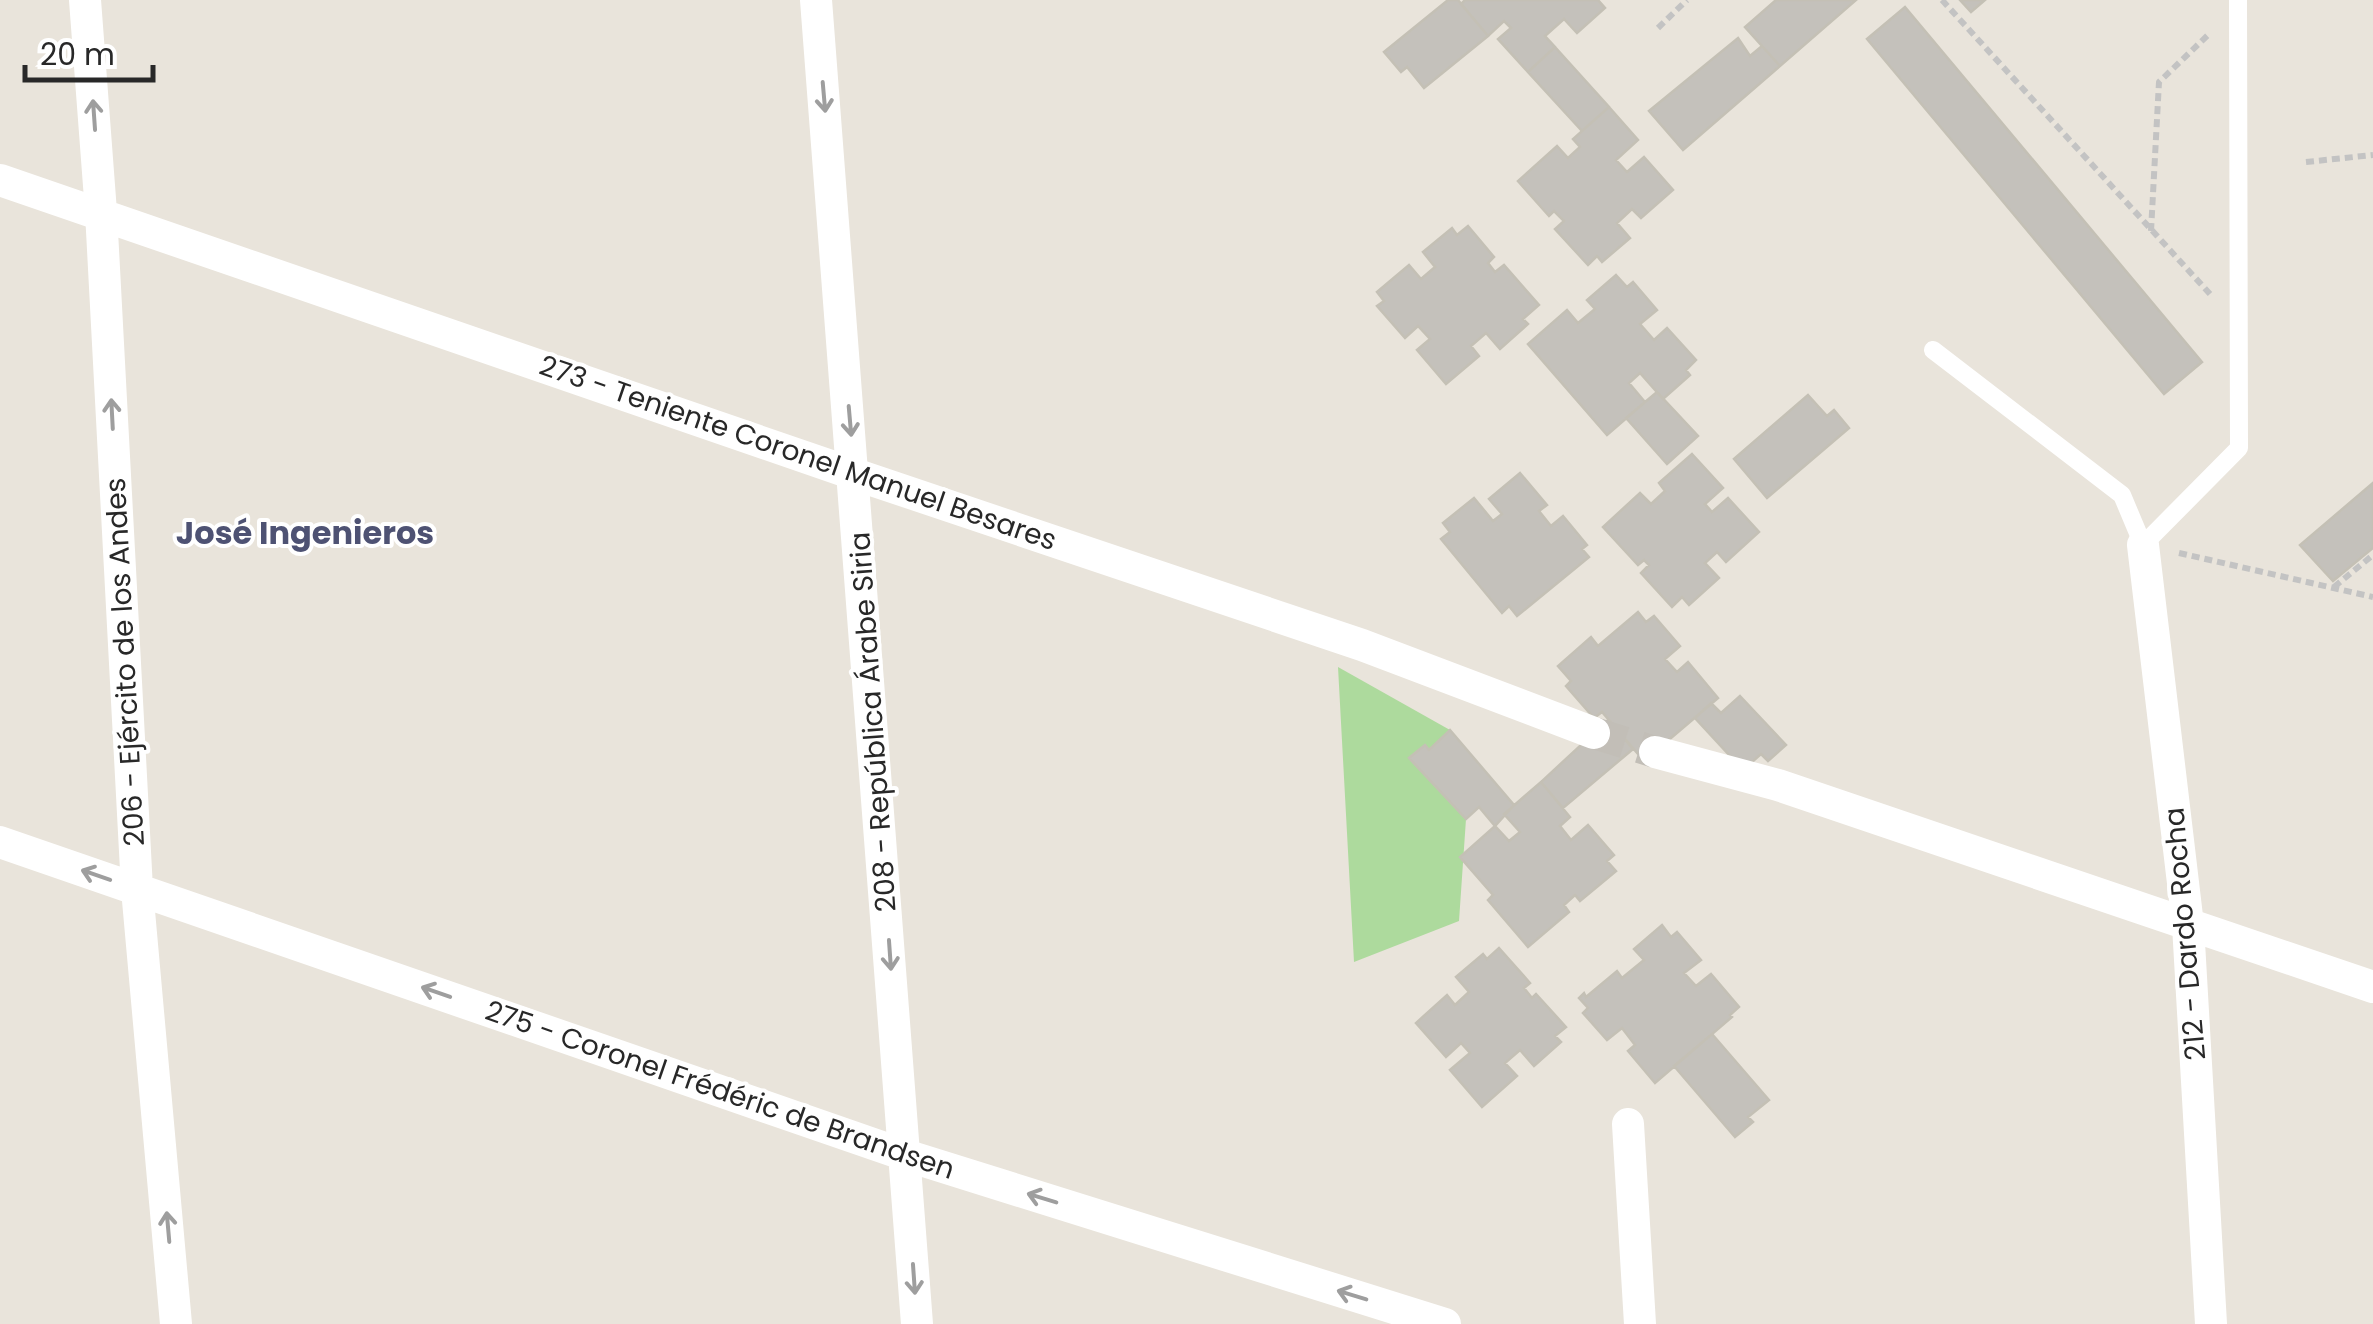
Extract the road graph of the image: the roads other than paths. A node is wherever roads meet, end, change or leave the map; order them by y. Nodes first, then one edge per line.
1 (85, 0) edge
2 (816, 0) edge
3 (2237, 4) edge
4 (0, 180) edge
5 (101, 212) junction
6 (1933, 350) dead end
7 (854, 474) junction
8 (2144, 544) junction
9 (1594, 733) tunnel mouth
10 (1655, 752) tunnel mouth
11 (0, 842) edge
12 (137, 889) junction
13 (2188, 924) junction
14 (2373, 987) edge
15 (1628, 1124) dead end
16 (905, 1155) junction
17 (176, 1324) edge
18 (918, 1324) edge
19 (1445, 1324) edge
20 (1640, 1324) edge
21 (2211, 1324) edge

5 -> 1 street, 206 - Ejército de los Andes
2 -> 7 street, 208 - República Árabe Siria
3 - 8 lane
4 - 5 street, 273 - Teniente Coronel Manuel Besares
5 - 7 street, 273 - Teniente Coronel Manuel Besares
12 -> 5 street, 206 - Ejército de los Andes
6 - 8 lane
7 - 9 street, 273 - Teniente Coronel Manuel Besares
7 -> 16 street, 208 - República Árabe Siria
8 - 13 street, 212 - Dardo Rocha
10 - 13 street
12 -> 11 street, 275 - Coronel Frédéric de Brandsen
16 -> 12 street, 275 - Coronel Frédéric de Brandsen
17 -> 12 street, 206 - Ejército de los Andes
13 - 14 street
13 - 21 street, 212 - Dardo Rocha
15 - 20 street
16 -> 18 street, 208 - República Árabe Siria
19 -> 16 street, 275 - Coronel Frédéric de Brandsen

